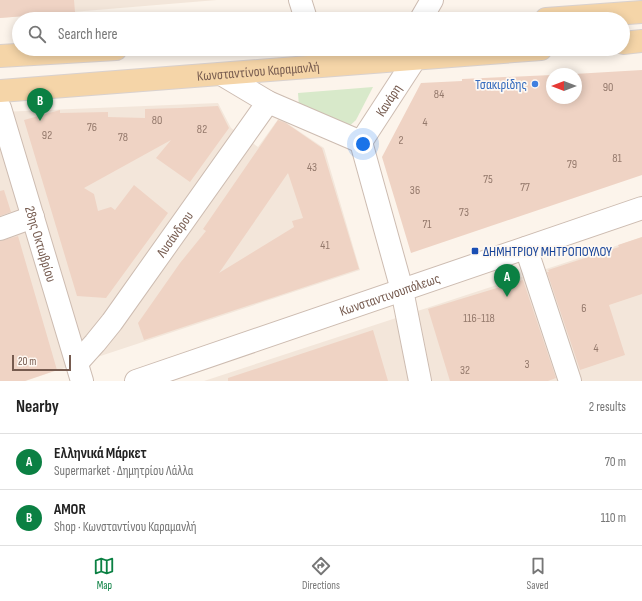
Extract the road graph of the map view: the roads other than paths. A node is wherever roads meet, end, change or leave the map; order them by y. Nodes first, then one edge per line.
1 (300, 0) edge
2 (432, 0) edge
3 (304, 12) edge
4 (425, 12) edge
5 (642, 12) edge
6 (630, 13) edge
7 (642, 41) edge
8 (630, 42) edge
9 (12, 55) edge
10 (0, 56) edge
11 (453, 56) edge
12 (415, 59) junction
13 (221, 74) junction
14 (0, 91) edge
15 (268, 102) junction
16 (0, 108) edge
17 (361, 142) junction
18 (642, 208) edge
19 (33, 217) junction
20 (0, 229) edge
21 (526, 248) junction
22 (402, 290) junction
23 (79, 372) edge
24 (136, 381) edge
25 (420, 381) edge
26 (570, 381) edge

1 - 3 street
2 - 4 street
5 - 6 main road
7 - 8 main road
9 - 10 main road
11 - 12 main road, Κωνσταντίνου Καραμανλή
12 - 13 main road, Κωνσταντίνου Καραμανλή
12 - 17 street, Κανάρη
13 - 14 main road, Κωνσταντίνου Καραμανλή
13 - 15 street
15 - 17 street
15 - 23 street, Λυσάνδρου
16 - 19 street, 28ης Οκτωβρίου
17 - 22 street
18 - 21 street, Κωνσταντινουπόλεως
19 - 20 street
19 - 23 street, 28ης Οκτωβρίου
21 - 22 street, Κωνσταντινουπόλεως
21 - 26 street
22 - 24 street, Κωνσταντινουπόλεως
22 - 25 street

